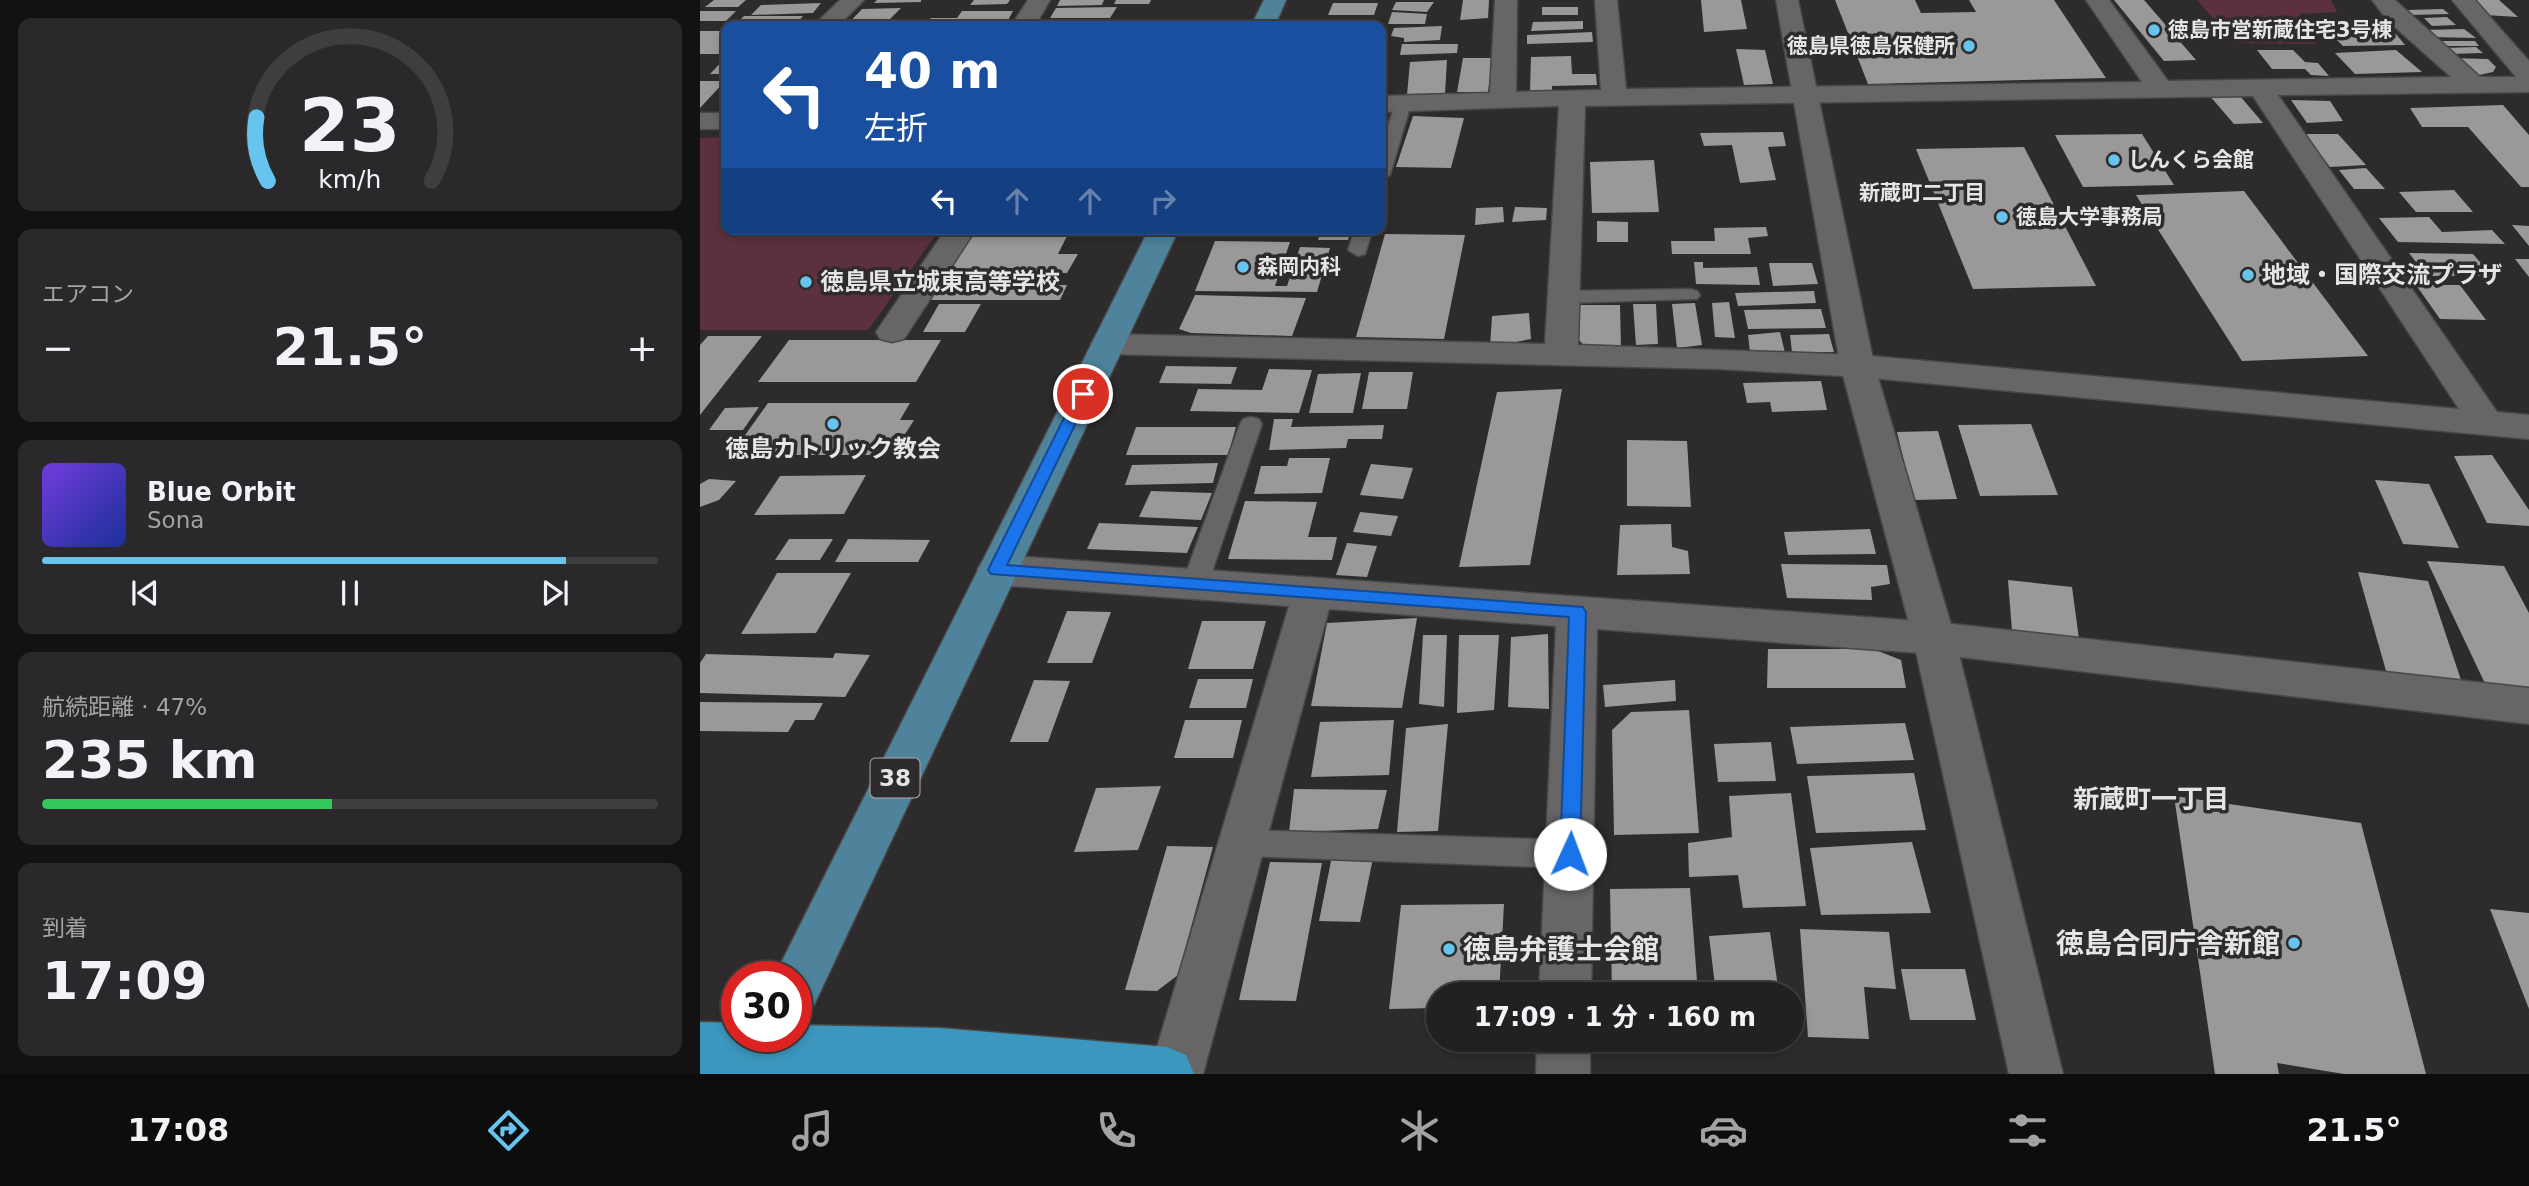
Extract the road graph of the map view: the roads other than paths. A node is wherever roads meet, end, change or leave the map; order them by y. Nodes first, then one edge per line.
1 (853, 0) edge
2 (1040, 0) edge
3 (1275, 0) edge
4 (1506, 0) edge
5 (1605, 0) edge
6 (1787, 0) edge
7 (2096, 0) edge
8 (2383, 0) edge
9 (2462, 0) edge
10 (830, 21) edge
11 (1026, 21) edge
12 (1265, 21) edge
13 (2529, 76) edge
14 (2529, 84) edge
15 (2474, 85) junction
16 (2260, 87) junction
17 (2160, 89) junction
18 (1805, 95) junction
19 (1614, 97) junction
20 (1572, 99) junction
21 (1503, 101) junction
22 (1392, 104) edge
23 (1386, 143) edge
24 (957, 235) edge
25 (1161, 235) edge
26 (1362, 235) edge
27 (1358, 250) dead end
28 (1690, 295) dead end
29 (1564, 297) junction
30 (892, 332) dead end
31 (1107, 344) junction
32 (1561, 356) junction
33 (1860, 366) junction
34 (2486, 423) junction
35 (1251, 424) dead end
36 (2529, 427) edge
37 (997, 570) junction
38 (1195, 584) junction
39 (1313, 593) junction
40 (1577, 612) junction
41 (1934, 638) junction
42 (2529, 706) edge
43 (1242, 843) junction
44 (1570, 854) junction
45 (809, 961) edge
46 (1565, 982) edge
47 (700, 1049) edge
48 (1564, 1052) edge
49 (766, 1059) edge
50 (1167, 1074) edge
51 (1176, 1074) edge
52 (1563, 1074) edge
53 (2036, 1074) edge

1 - 10 street
2 - 11 street
3 - 12 main road
4 - 21 street
5 - 19 street
6 - 18 street
7 - 17 street
8 - 15 street
9 - 13 street
14 - 15 street
15 - 16 street
16 - 17 street
16 - 34 street
17 - 18 street
18 - 19 street
18 - 33 street
19 - 20 street
20 - 21 street
20 - 29 street
21 - 22 street
22 - 23 lane
24 - 30 street
25 - 31 main road, 38
26 - 27 lane
28 - 29 lane
29 - 32 street
31 - 32 street
31 - 37 main road, 38
32 - 33 street
33 - 34 street
33 - 41 street
34 - 36 street
35 - 38 lane
37 - 38 street
37 - 45 main road, 38
38 - 39 street
39 - 40 street
39 - 43 street
40 - 41 street
40 - 44 street
41 - 42 street
41 - 53 street
43 - 44 lane
43 - 51 street
44 - 46 street
47 - 49 highway
48 - 52 street
49 - 50 highway

